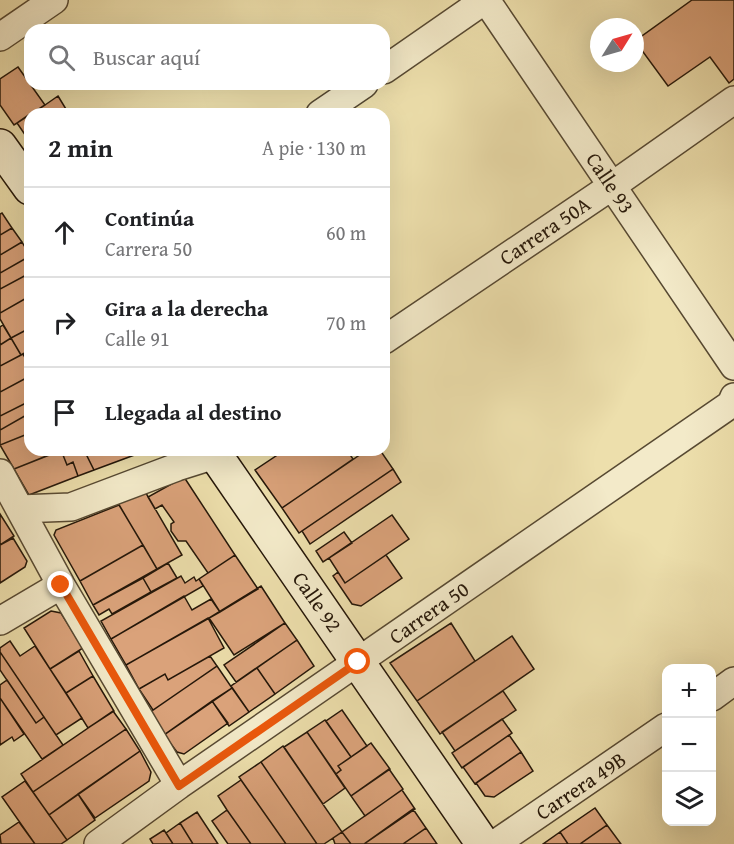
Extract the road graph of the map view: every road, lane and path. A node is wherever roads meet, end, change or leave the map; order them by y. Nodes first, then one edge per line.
1 (54, 0) edge
2 (486, 0) edge
3 (0, 37) edge
4 (390, 66) edge
5 (355, 90) edge
6 (734, 100) edge
7 (329, 108) edge
8 (0, 146) edge
9 (24, 180) edge
10 (612, 186) junction
11 (390, 336) edge
12 (734, 366) edge
13 (733, 402) edge
14 (206, 456) edge
15 (220, 456) edge
16 (0, 474) edge
17 (20, 509) junction
18 (61, 585) junction
19 (0, 621) edge
20 (358, 662) junction
21 (734, 681) edge
22 (716, 694) edge
23 (662, 730) edge
24 (179, 786) junction
25 (100, 843) edge
26 (483, 844) edge
27 (495, 844) edge

1 - 3 street
2 - 4 street
2 - 10 street, Calle 93
5 - 7 street
6 - 10 street, Carrera 50A
8 - 9 street
10 - 11 street, Carrera 50A
10 - 12 street, Calle 93
13 - 20 street, Carrera 50
14 - 17 street
15 - 20 street, Calle 92
16 - 17 street
17 - 18 street
18 - 19 street
18 - 24 street
20 - 24 street, Carrera 50
20 - 26 street, Calle 92
21 - 22 street
23 - 27 street, Carrera 49B
24 - 25 street, Carrera 50

